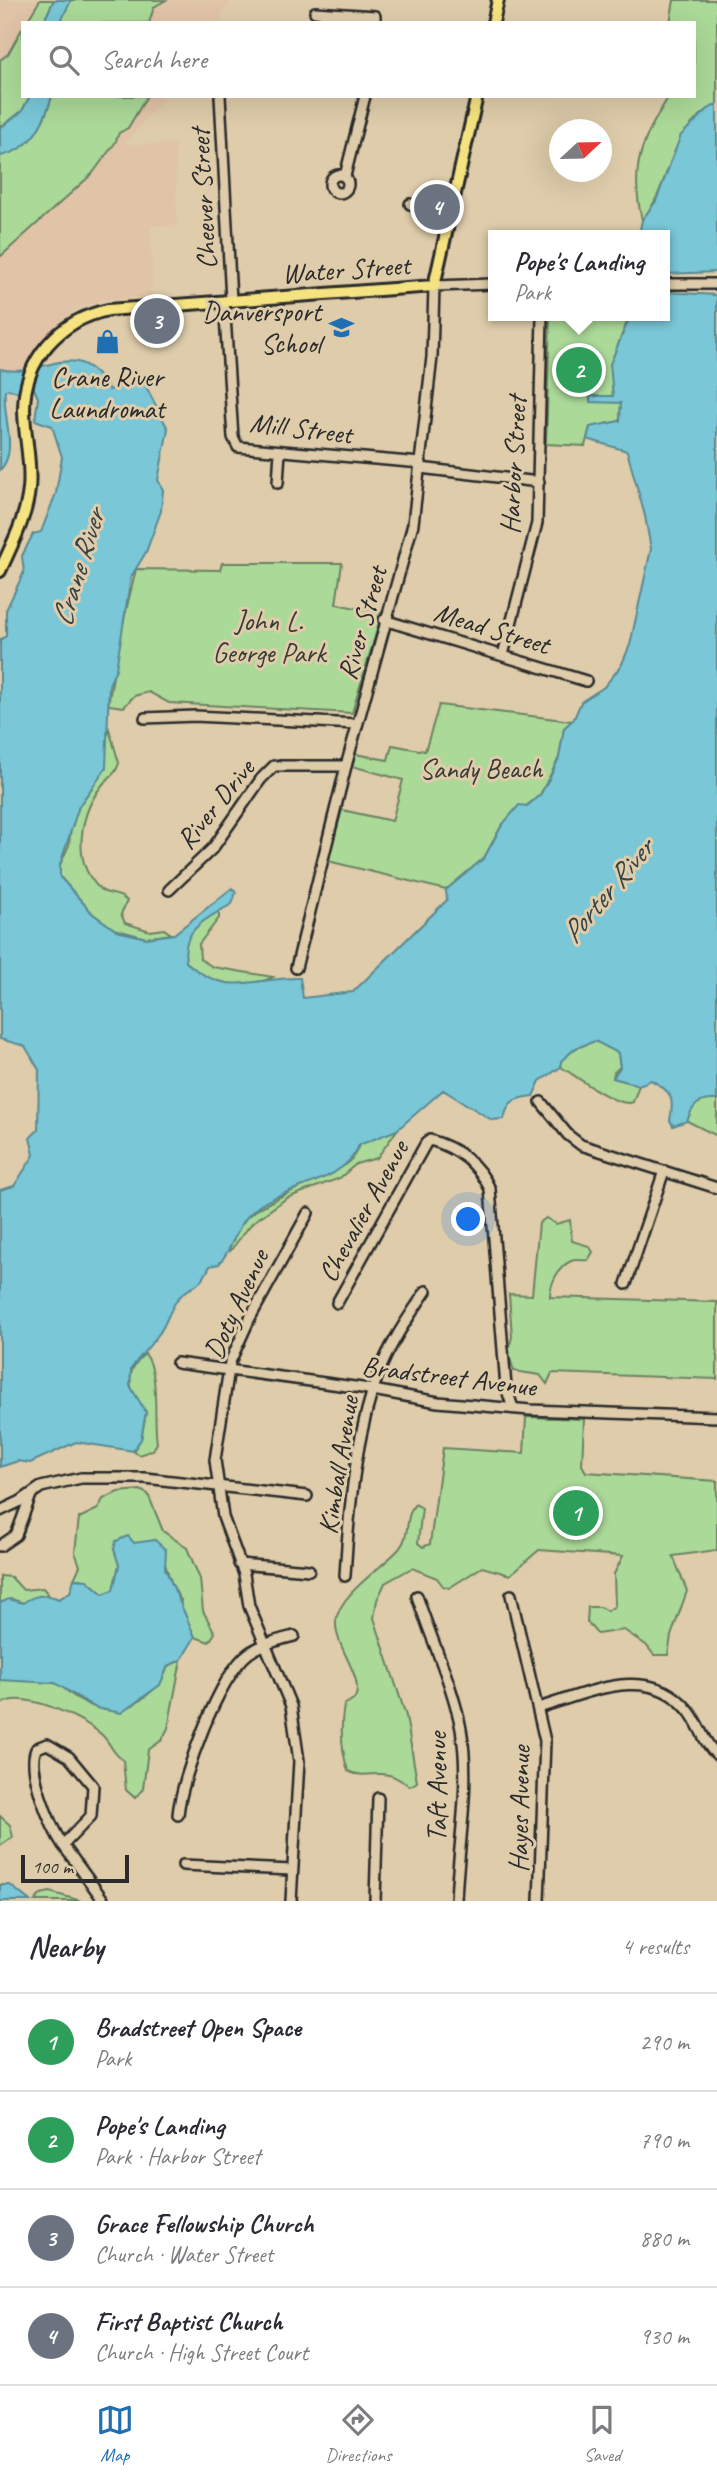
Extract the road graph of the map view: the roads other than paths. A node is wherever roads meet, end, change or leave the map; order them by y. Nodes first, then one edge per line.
1 (498, 0) edge
2 (315, 12) dead end
3 (375, 21) edge
4 (493, 21) edge
5 (220, 98) edge
6 (364, 98) edge
7 (477, 98) edge
8 (345, 176) dead end
9 (410, 204) dead end
10 (452, 214) junction
11 (488, 284) edge
12 (670, 284) edge
13 (717, 284) edge
14 (434, 286) junction
15 (227, 301) junction
16 (542, 321) edge
17 (280, 451) junction
18 (421, 466) junction
19 (539, 482) junction
20 (278, 483) dead end
21 (0, 570) edge
22 (384, 620) junction
23 (503, 655) junction
24 (586, 681) dead end
25 (145, 719) dead end
26 (357, 724) junction
27 (346, 766) junction
28 (169, 890) dead end
29 (296, 968) dead end
30 (541, 1102) dead end
31 (664, 1171) junction
32 (717, 1188) edge
33 (308, 1213) dead end
34 (626, 1284) dead end
35 (426, 1291) dead end
36 (337, 1303) dead end
37 (177, 1363) dead end
38 (228, 1371) junction
39 (373, 1390) junction
40 (513, 1408) junction
41 (717, 1417) edge
42 (216, 1487) junction
43 (31, 1495) junction
44 (307, 1496) dead end
45 (0, 1511) edge
46 (0, 1546) edge
47 (239, 1564) junction
48 (309, 1570) dead end
49 (345, 1576) dead end
50 (511, 1595) dead end
51 (417, 1597) dead end
52 (294, 1636) dead end
53 (264, 1644) junction
54 (538, 1708) junction
55 (717, 1755) edge
56 (379, 1798) dead end
57 (178, 1815) dead end
58 (63, 1845) junction
59 (183, 1865) dead end
60 (292, 1870) junction
61 (104, 1901) edge
62 (291, 1901) edge
63 (375, 1901) edge
64 (456, 1901) edge
65 (539, 1901) edge

1 - 4 main road
2 - 3 street
5 - 15 street, Cheever Street
6 - 8 street
7 - 10 main road
9 - 10 street
10 - 14 main road
11 - 14 street
12 - 13 street
14 - 15 main road, Water Street
14 - 18 street, River Street
15 - 17 street, Mill Street
15 - 21 main road, Water Street
16 - 19 street, Harbor Street
17 - 18 street, Mill Street
17 - 20 street
18 - 19 street, Mill Street
18 - 22 street, River Street
19 - 23 street, Harbor Street
22 - 23 street, Mead Street
22 - 26 street, River Street
23 - 24 street, Mead Street
25 - 26 street
26 - 27 street, River Street
27 - 28 street, River Drive
27 - 29 street, River Street
30 - 31 street
31 - 32 street
31 - 34 street
33 - 38 street, Doty Avenue
35 - 39 street, Kimball Avenue
36 - 40 street, Chevalier Avenue
37 - 38 street, Bradstreet Avenue
38 - 39 street, Bradstreet Avenue
38 - 42 street, Doty Avenue
39 - 40 street, Bradstreet Avenue
39 - 49 street, Kimball Avenue
40 - 41 street, Bradstreet Avenue
42 - 43 street
42 - 44 street
42 - 47 street, Doty Avenue
43 - 45 street
43 - 46 street
47 - 48 street
47 - 53 street, Doty Avenue
50 - 54 street, Hayes Avenue
51 - 64 street, Taft Avenue
52 - 53 street
53 - 57 street
53 - 60 street, Doty Avenue
54 - 55 street
54 - 65 street, Hayes Avenue
56 - 63 street
58 - 58 street
58 - 61 street
59 - 60 street
60 - 62 street, Doty Avenue

